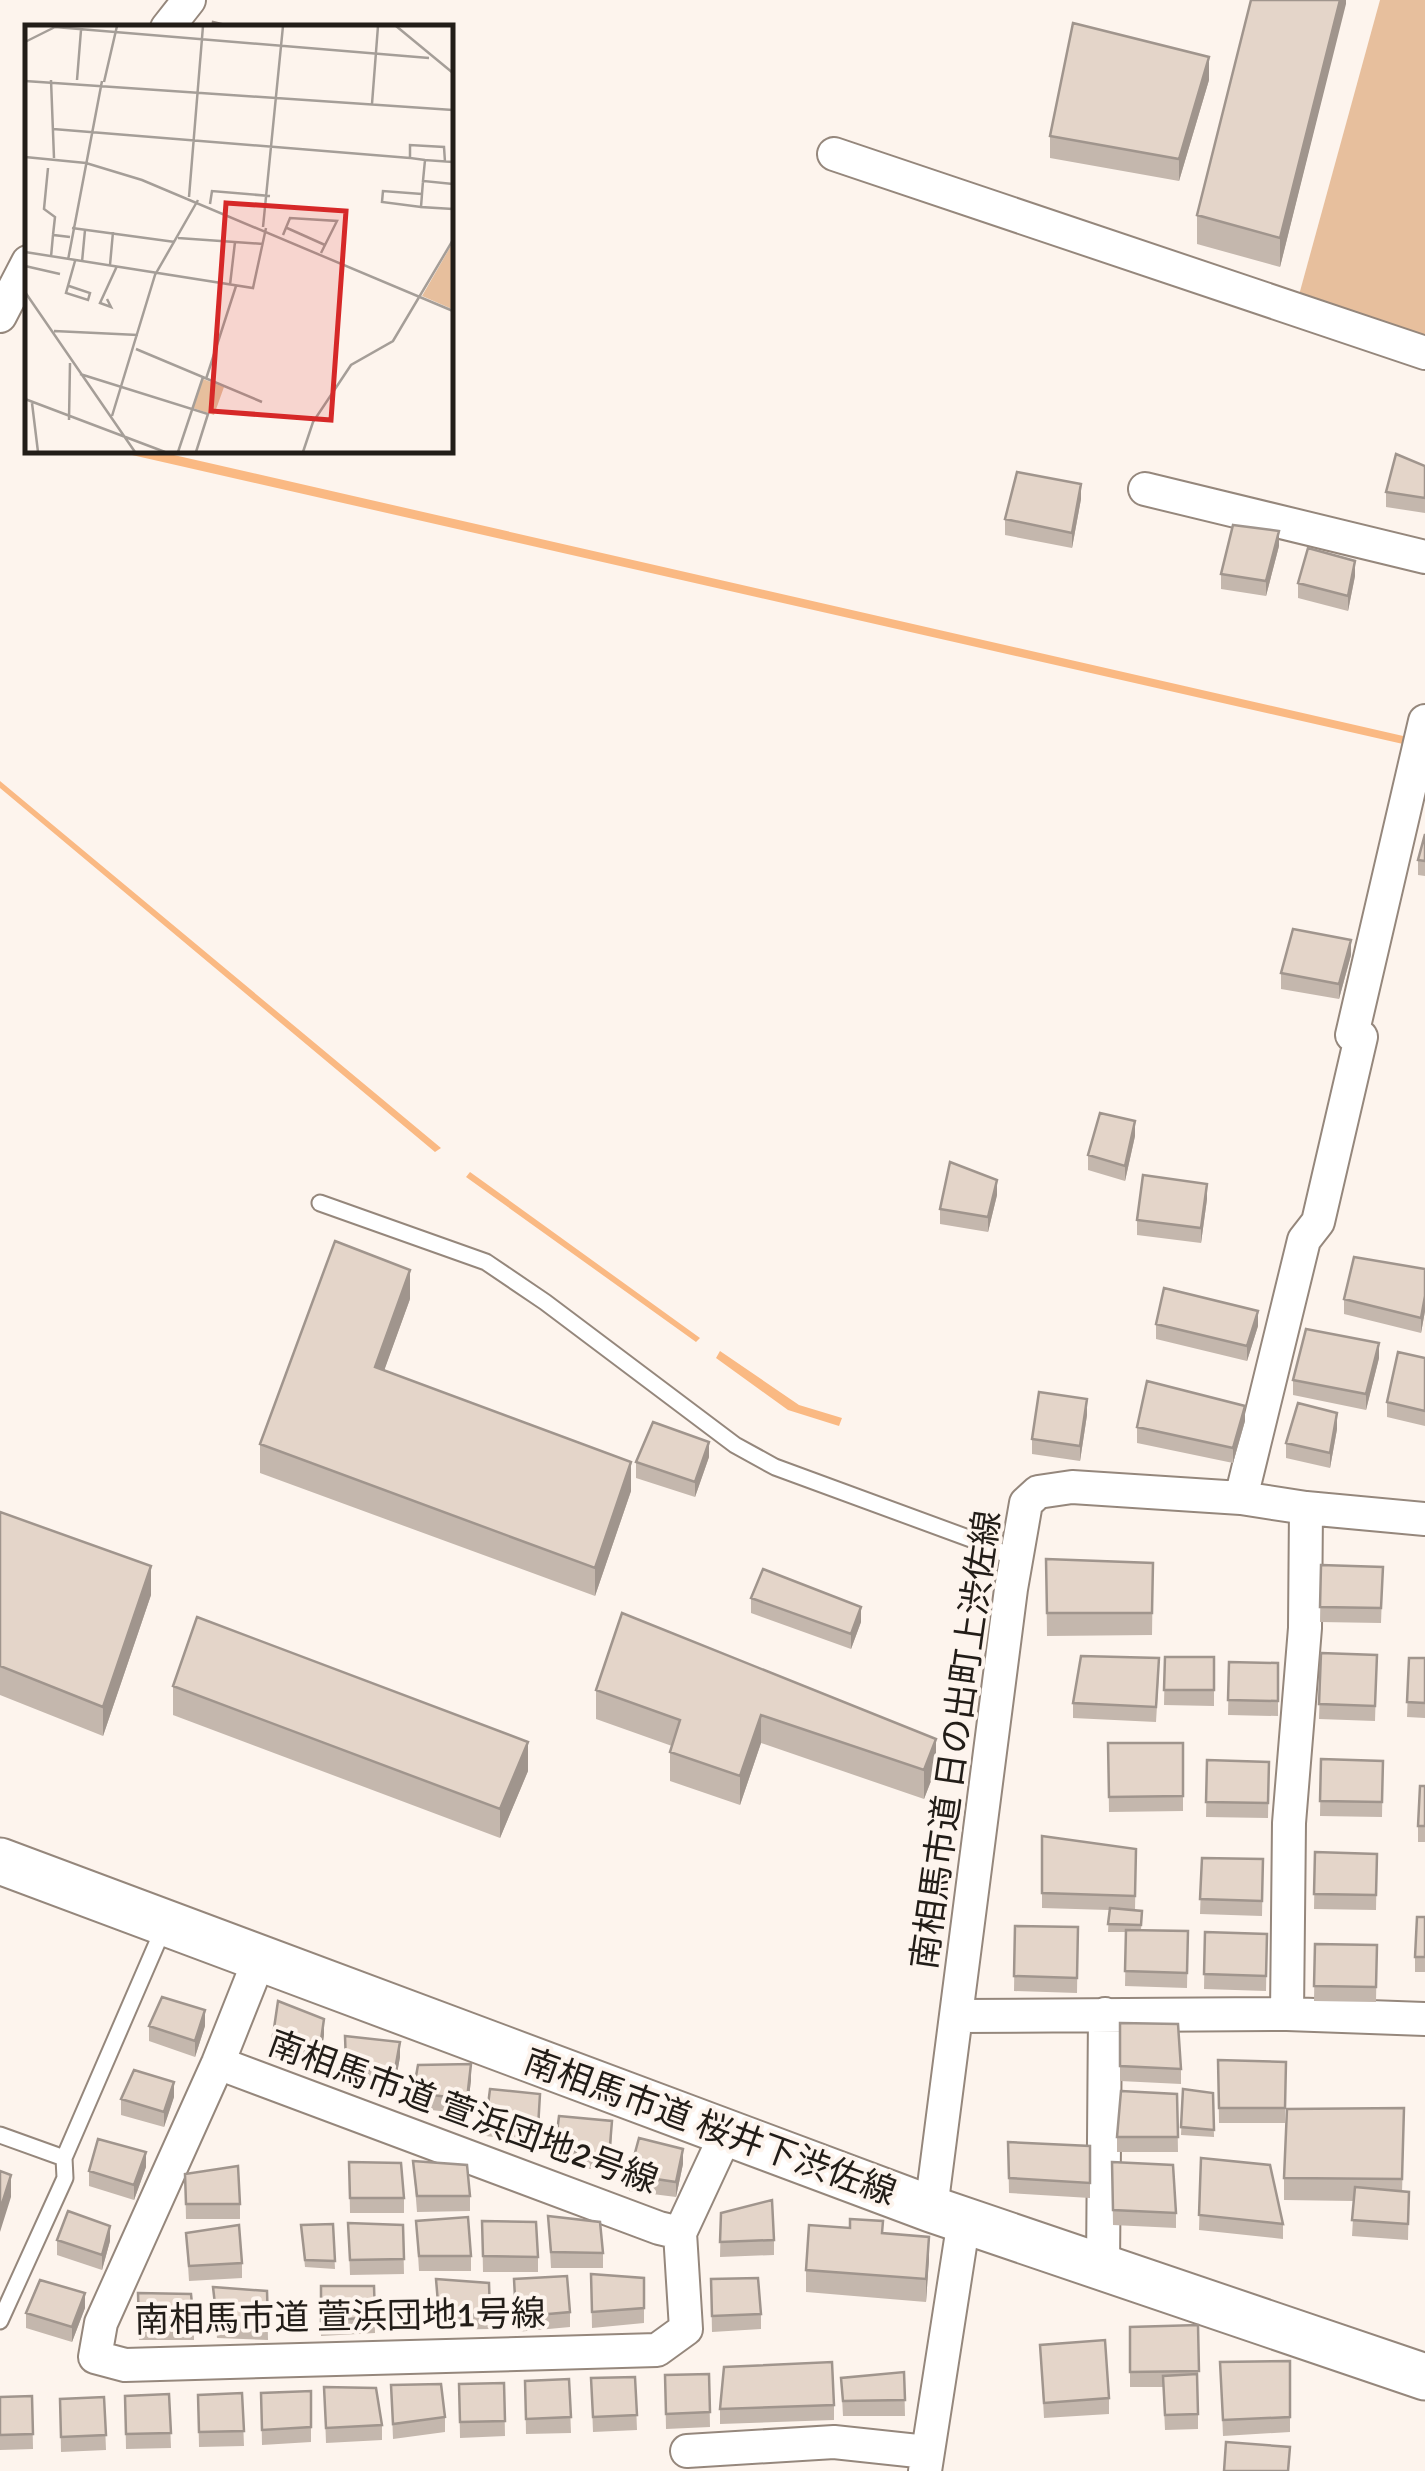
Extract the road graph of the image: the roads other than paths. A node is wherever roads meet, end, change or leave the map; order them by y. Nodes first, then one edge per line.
1 (189, 0) edge
2 (169, 25) edge
3 (834, 154) dead end
4 (25, 268) edge
5 (0, 316) edge
6 (1425, 353) edge
7 (1144, 489) dead end
8 (1425, 557) edge
9 (1425, 721) edge
10 (320, 1203) dead end
11 (1241, 1498) junction
12 (1306, 1508) junction
13 (1425, 1519) edge
14 (1015, 1560) junction
15 (0, 1861) edge
16 (166, 1924) junction
17 (259, 1960) junction
18 (1105, 2014) junction
19 (1286, 2014) junction
20 (958, 2016) junction
21 (1425, 2020) edge
22 (218, 2064) junction
23 (726, 2134) junction
24 (0, 2135) edge
25 (64, 2158) junction
26 (948, 2215) junction
27 (680, 2232) junction
28 (1103, 2267) junction
29 (0, 2321) edge
30 (1425, 2378) edge
31 (688, 2451) dead end
32 (926, 2462) edge

1 - 2 street
3 - 6 street
4 - 5 street
7 - 8 street
9 - 11 street
10 - 14 lane
11 - 12 street, 南相馬市道 日の出町上渋佐線
11 - 14 street, 南相馬市道 日の出町上渋佐線
12 - 13 street, 南相馬市道 日の出町上渋佐線
12 - 19 street
14 - 20 street, 南相馬市道 日の出町上渋佐線
15 - 16 street, 南相馬市道 桜井下渋佐線
16 - 17 street, 南相馬市道 桜井下渋佐線
16 - 25 lane
17 - 22 street, 南相馬市道 萱浜団地1号線
17 - 23 street, 南相馬市道 桜井下渋佐線
18 - 19 street
18 - 20 street
18 - 28 street
19 - 21 street
20 - 26 street, 南相馬市道 日の出町上渋佐線
22 - 27 street, 南相馬市道 萱浜団地2号線
22 - 27 street, 南相馬市道 萱浜団地1号線
23 - 26 street, 南相馬市道 桜井下渋佐線
23 - 27 street, 南相馬市道 萱浜団地1号線
24 - 25 lane
25 - 29 lane
26 - 28 street, 南相馬市道 桜井下渋佐線
26 - 32 street, 南相馬市道 日の出町上渋佐線
28 - 30 street, 南相馬市道 桜井下渋佐線
31 - 32 street

